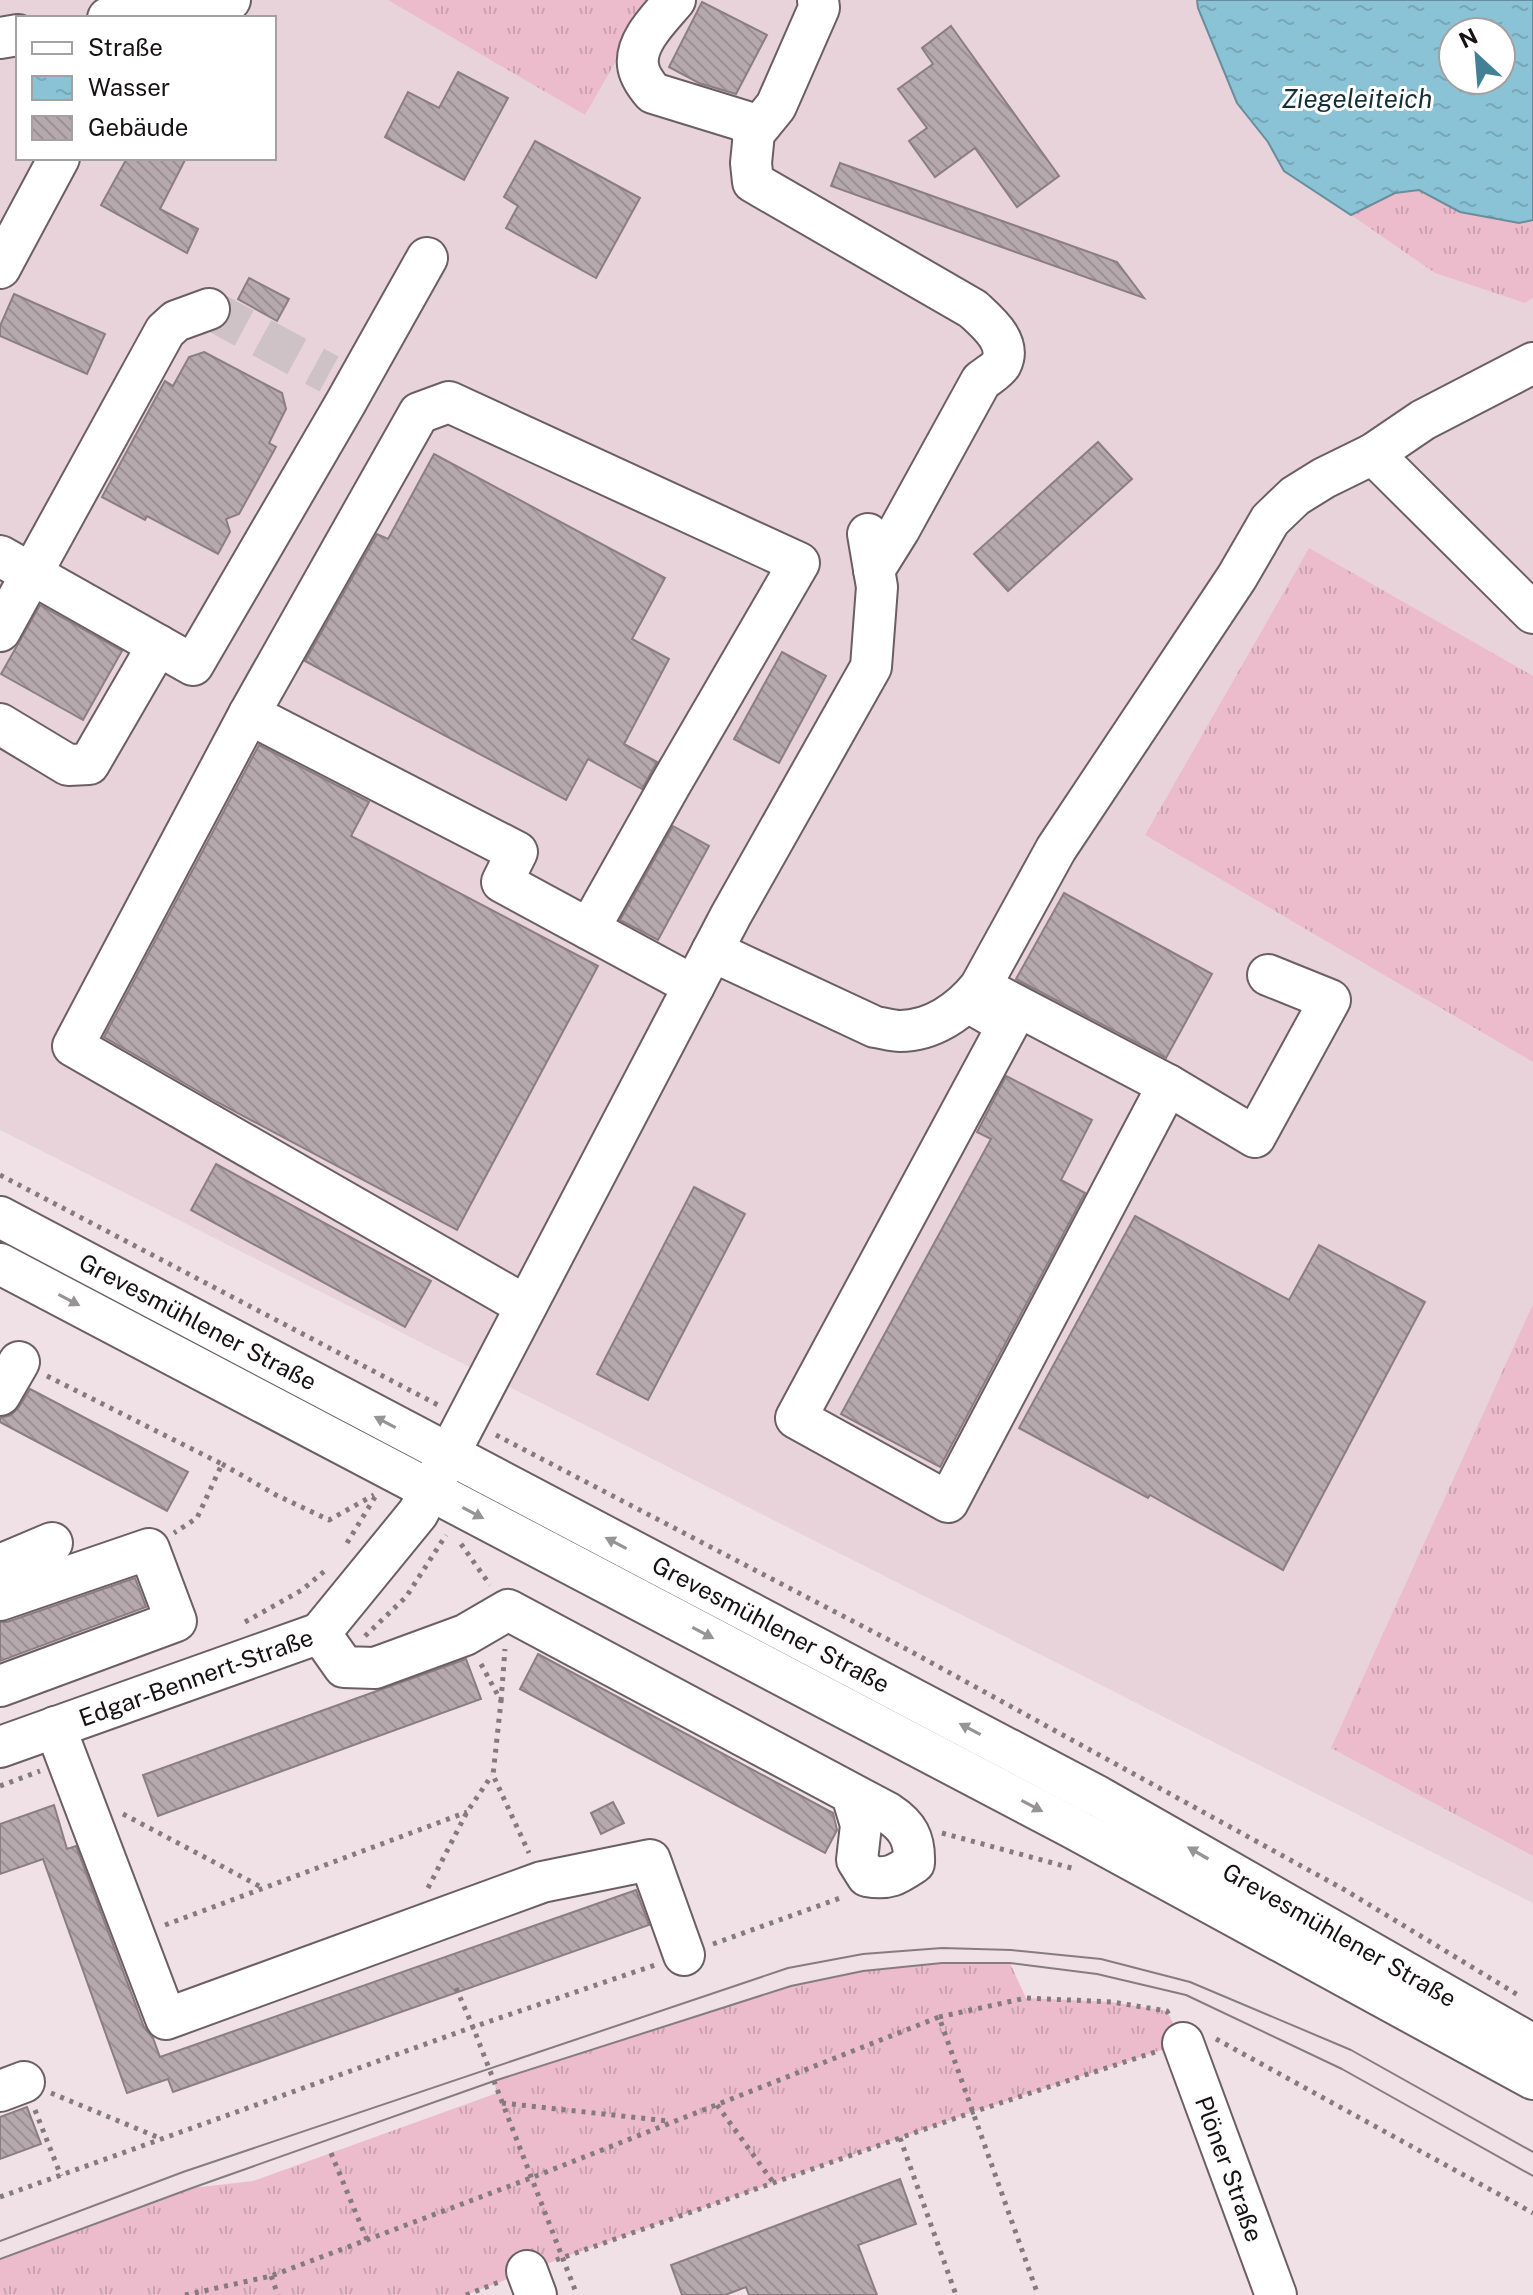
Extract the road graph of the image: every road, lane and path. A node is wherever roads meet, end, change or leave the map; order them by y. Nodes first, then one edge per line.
1 (230, 0) edge
2 (675, 0) edge
3 (818, 0) edge
4 (122, 16) edge
5 (754, 133) junction
6 (58, 160) edge
7 (427, 258) dead end
8 (0, 268) edge
9 (209, 309) dead end
10 (1533, 363) edge
11 (1373, 454) junction
12 (15, 564) edge
13 (1533, 613) edge
14 (0, 631) edge
15 (158, 645) junction
16 (249, 714) junction
17 (0, 724) edge
18 (589, 929) junction
19 (712, 951) junction
20 (1268, 975) dead end
21 (694, 986) junction
22 (974, 994) junction
23 (1168, 1085) junction
24 (0, 1175) edge
25 (0, 1217) edge
26 (0, 1264) edge
27 (526, 1306) junction
28 (9, 1378) edge
29 (430, 1401) dead end
30 (448, 1455) junction
31 (222, 1464) junction
32 (430, 1490) junction
33 (378, 1492) dead end
34 (458, 1540) dead end
35 (52, 1543) dead end
36 (149, 1549) junction
37 (0, 1565) edge
38 (0, 1600) edge
39 (508, 1610) junction
40 (320, 1633) junction
41 (465, 1635) junction
42 (0, 1686) edge
43 (501, 1701) junction
44 (55, 1727) junction
45 (0, 1747) edge
46 (493, 1775) junction
47 (79, 1791) junction
48 (852, 1795) junction
49 (467, 1812) junction
50 (902, 1822) junction
51 (1077, 1870) dead end
52 (882, 1879) junction
53 (542, 1882) junction
54 (264, 1888) junction
55 (430, 1924) junction
56 (134, 1937) junction
57 (684, 1955) junction
58 (456, 1988) dead end
59 (939, 2017) junction
60 (1177, 2024) junction
61 (473, 2027) junction
62 (1533, 2045) edge
63 (1533, 2079) edge
64 (12, 2087) edge
65 (502, 2103) junction
66 (717, 2105) junction
67 (973, 2112) junction
68 (673, 2121) junction
69 (900, 2138) junction
70 (162, 2139) junction
71 (331, 2153) dead end
72 (61, 2176) junction
73 (531, 2178) junction
74 (773, 2182) junction
75 (0, 2197) edge
76 (1533, 2213) edge
77 (367, 2240) junction
78 (542, 2275) edge
79 (271, 2276) junction
80 (185, 2295) edge
81 (278, 2295) edge
82 (577, 2295) edge
83 (956, 2295) edge
84 (1038, 2295) edge
85 (1276, 2295) edge

1 - 4 street
2 - 5 street
3 - 5 street
5 - 19 street, Edgar-Bennert-Straße
6 - 8 street
7 - 15 street
9 - 12 street
10 - 11 street
11 - 13 street
11 - 22 street
12 - 14 street
12 - 15 street
15 - 17 street
16 - 18 street
16 - 18 street
16 - 27 street
18 - 21 street
19 - 21 street, Edgar-Bennert-Straße
19 - 22 street
20 - 23 street
21 - 27 street, Edgar-Bennert-Straße
22 - 23 street
22 - 23 street
24 - 29 path
30 -> 25 street, Grevesmühlener Straße
26 -> 32 street, Grevesmühlener Straße
27 - 30 street, Edgar-Bennert-Straße
28 - 31 path
30 - 32 street, Edgar-Bennert-Straße
62 -> 30 street, Grevesmühlener Straße
31 - 33 path
31 - 36 path
32 - 40 street, Edgar-Bennert-Straße
32 -> 63 street, Grevesmühlener Straße
34 - 39 path
35 - 37 street
36 - 38 street
36 - 42 street
39 - 41 street
39 - 43 path
39 - 48 street
40 - 41 street
40 - 44 street, Edgar-Bennert-Straße
41 - 43 path
43 - 46 path
44 - 45 street, Edgar-Bennert-Straße
44 - 47 street
46 - 49 path
46 - 53 path
47 - 54 path
47 - 56 street
48 - 50 street
48 - 52 street
49 - 54 path
49 - 55 path
50 - 51 path
50 - 52 street
52 - 57 path
53 - 55 street
53 - 57 street
54 - 56 path
55 - 56 street
57 - 61 path
58 - 61 path
59 - 60 path
59 - 66 path
59 - 67 path
60 - 67 path
60 - 76 path
60 - 85 street, Plöner Straße
61 - 65 path
61 - 70 path
64 - 70 path
64 - 72 path
65 - 68 path
65 - 73 path
66 - 68 path
66 - 74 path
67 - 69 path
67 - 84 path
68 - 73 path
69 - 74 path
69 - 83 path
70 - 72 path
71 - 77 path
72 - 75 path
73 - 77 path
73 - 78 path
74 - 78 path
77 - 79 path
78 - 82 path
79 - 80 path
79 - 81 path

